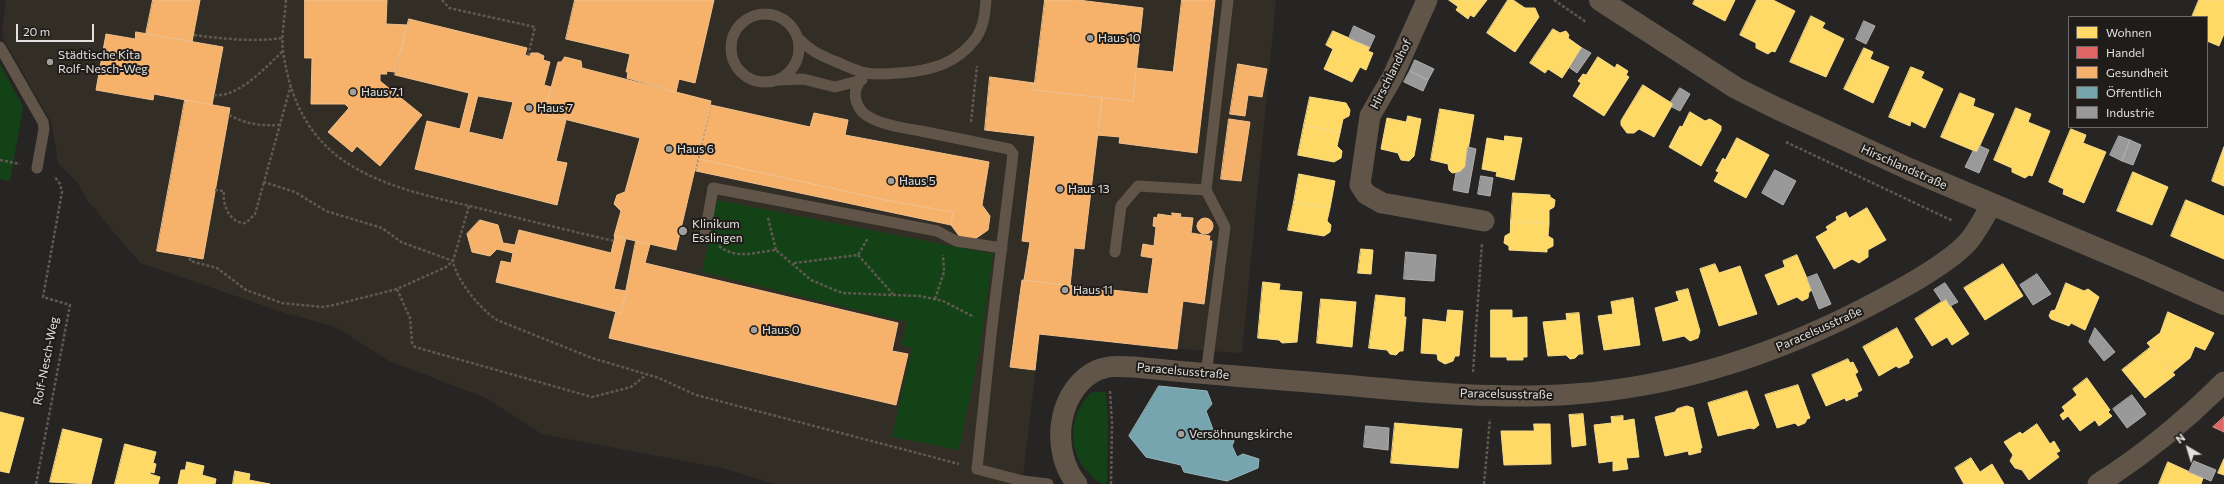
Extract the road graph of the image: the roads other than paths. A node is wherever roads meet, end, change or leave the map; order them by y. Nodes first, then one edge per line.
1 (986, 0) edge
2 (1228, 0) edge
3 (1427, 0) edge
4 (1600, 0) edge
5 (799, 39) junction
6 (0, 47) edge
7 (876, 74) junction
8 (778, 80) junction
9 (861, 80) junction
10 (37, 168) dead end
11 (1206, 190) junction
12 (1992, 204) junction
13 (1484, 221) road end
14 (704, 234) road end
15 (1002, 248) junction
16 (1116, 252) dead end
17 (2224, 304) edge
18 (1206, 374) junction
19 (2224, 382) edge
20 (1048, 484) edge
21 (1077, 484) edge
22 (2098, 484) edge

1 - 7 lane
2 - 11 lane
3 - 13 street, Hirschlandhof
4 - 12 street, Hirschlandstraße
5 - 7 lane
5 - 8 lane
5 - 8 lane
6 - 10 lane
7 - 9 lane
8 - 9 lane
9 - 15 lane
11 - 16 lane
11 - 18 lane
12 - 17 street, Hirschlandstraße
12 - 18 street, Paracelsusstraße
14 - 15 lane
15 - 20 lane
18 - 21 street, Paracelsusstraße
19 - 22 street

